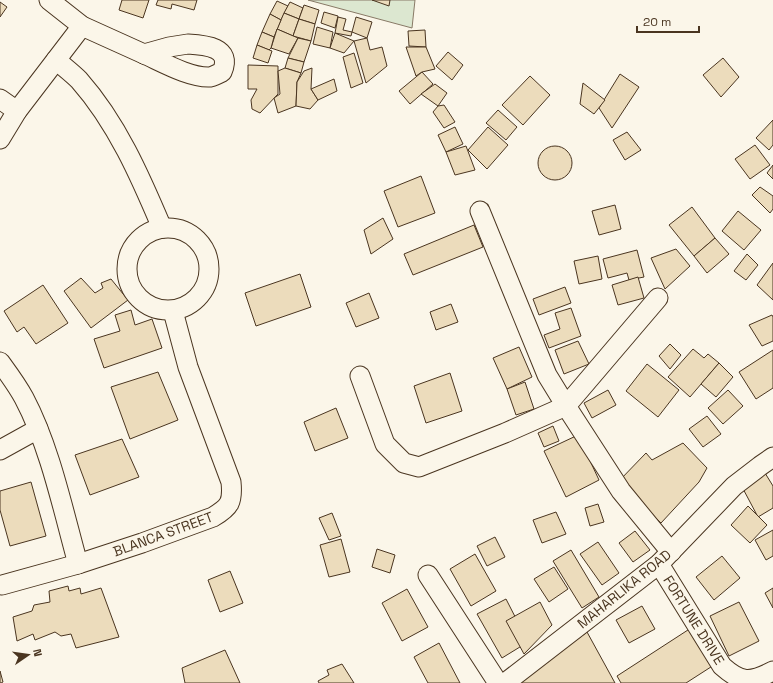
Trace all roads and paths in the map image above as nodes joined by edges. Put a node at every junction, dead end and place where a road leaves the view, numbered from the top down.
1 (48, 0) edge
2 (82, 26) junction
3 (144, 54) dead end
4 (56, 60) junction
5 (0, 99) edge
6 (17, 111) junction
7 (0, 139) edge
8 (480, 211) dead end
9 (162, 228) junction
10 (658, 298) dead end
11 (173, 311) junction
12 (0, 362) edge
13 (360, 376) dead end
14 (566, 406) junction
15 (38, 429) junction
16 (0, 450) edge
17 (773, 457) edge
18 (665, 558) junction
19 (78, 564) junction
20 (428, 575) dead end
21 (2, 585) dead end
22 (773, 672) edge
23 (498, 683) edge
24 (505, 683) edge

1 - 2 street
2 - 3 street
2 - 4 street
4 - 6 street
4 - 9 street
5 - 6 street
6 - 7 street
8 - 14 street, FORTUNE DRIVE
9 - 11 street
9 - 11 street
10 - 14 street
11 - 19 street, BLANCA STREET
12 - 15 street
13 - 14 street
14 - 18 street, FORTUNE DRIVE
15 - 16 street
15 - 19 street
17 - 18 street, MAHARLIKA ROAD
18 - 22 street, FORTUNE DRIVE
18 - 24 street, MAHARLIKA ROAD
19 - 21 street, BLANCA STREET
20 - 23 street

